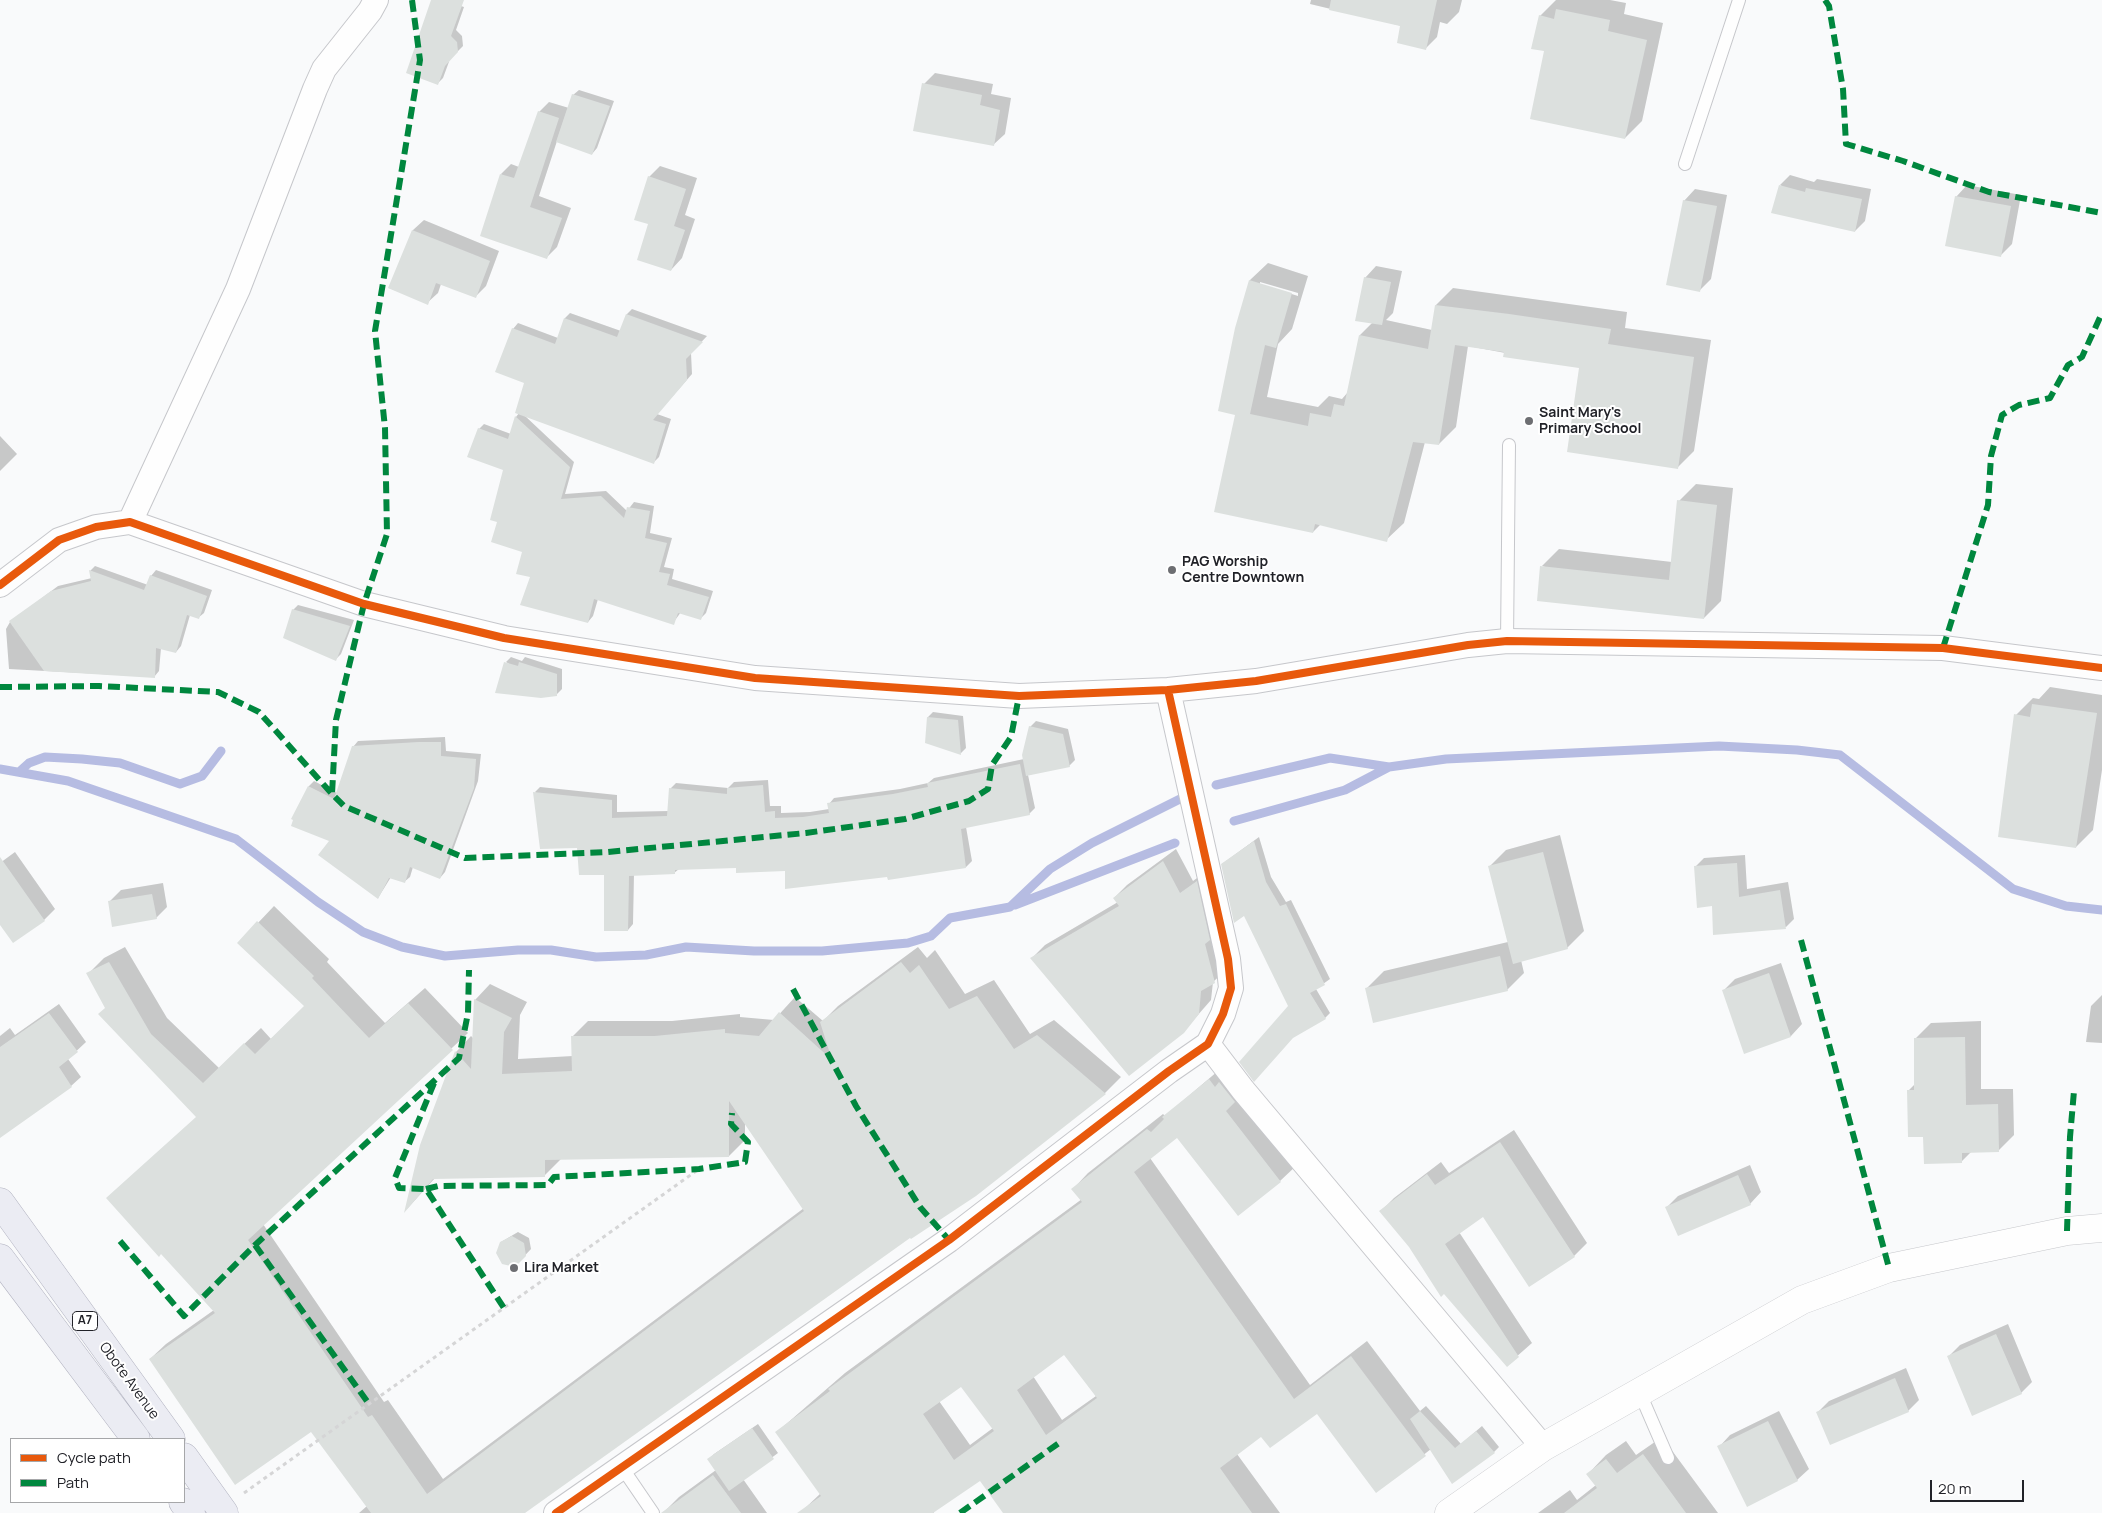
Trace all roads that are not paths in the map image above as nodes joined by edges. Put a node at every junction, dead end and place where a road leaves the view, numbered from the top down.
1 (376, 0) edge
2 (1739, 0) edge
3 (1685, 164) dead end
4 (1509, 445) dead end
5 (130, 522) junction
6 (0, 585) edge
7 (1507, 641) junction
8 (2102, 668) edge
9 (1168, 690) junction
10 (1208, 1044) junction
11 (0, 1202) edge
12 (2102, 1228) edge
13 (0, 1258) edge
14 (1639, 1391) junction
15 (135, 1438) edge
16 (170, 1438) edge
17 (1542, 1447) junction
18 (185, 1458) edge
19 (1668, 1458) dead end
20 (621, 1466) junction
21 (183, 1503) edge
22 (223, 1511) edge
23 (191, 1513) edge
24 (556, 1513) edge
25 (652, 1513) edge
26 (1449, 1513) edge

1 - 5 street
2 - 3 lane
4 - 7 lane
5 - 6 street
5 - 9 street
7 - 8 street
7 - 9 street
9 - 10 street
10 - 17 street
10 - 20 street
11 - 16 main road, Obote Avenue / A7
12 - 14 street
13 - 15 main road, Obote Avenue / A7
14 - 17 street
14 - 19 lane
17 - 26 street
18 - 22 main road
20 - 24 street
20 - 25 lane
21 - 23 main road

